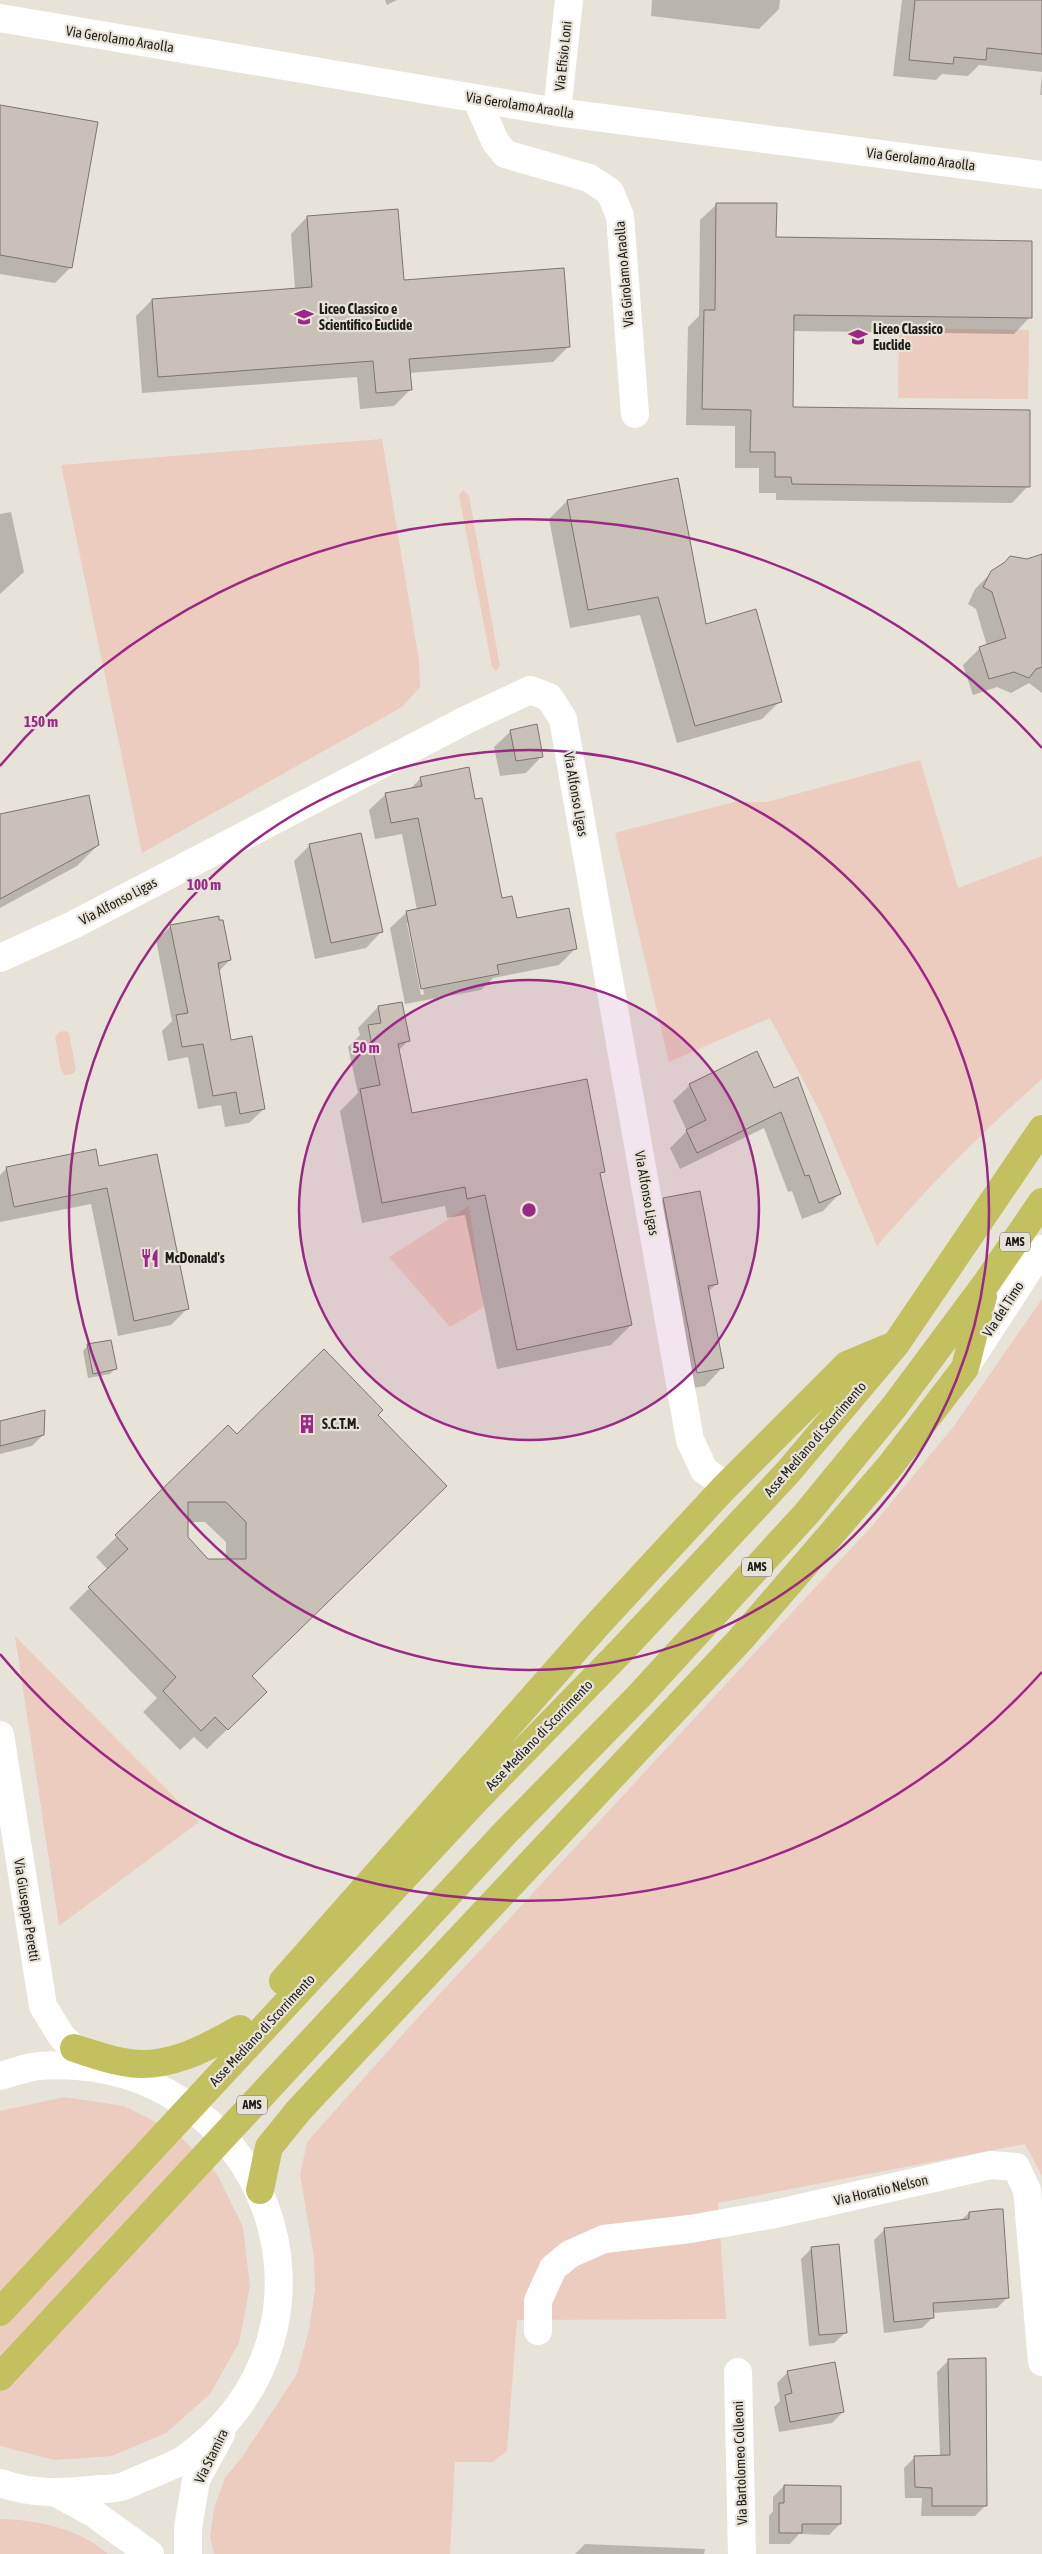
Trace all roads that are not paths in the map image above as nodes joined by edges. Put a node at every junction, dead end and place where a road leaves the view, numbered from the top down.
1 (568, 0) edge
2 (0, 18) edge
3 (476, 98) junction
4 (557, 112) junction
5 (1042, 175) edge
6 (635, 414) dead end
7 (0, 958) edge
8 (1042, 1129) edge
9 (1042, 1202) edge
10 (1042, 1249) edge
11 (987, 1282) junction
12 (896, 1344) junction
13 (965, 1368) junction
14 (723, 1489) junction
15 (0, 1735) edge
16 (240, 2029) junction
17 (74, 2048) junction
18 (94, 2067) junction
19 (0, 2076) edge
20 (177, 2097) junction
21 (260, 2190) junction
22 (0, 2312) edge
23 (538, 2331) dead end
24 (1042, 2362) edge
25 (738, 2372) dead end
26 (0, 2377) edge
27 (230, 2417) junction
28 (0, 2483) edge
29 (58, 2494) junction
30 (150, 2554) edge
31 (188, 2554) edge
32 (742, 2554) edge

1 - 4 street, Via Efisio Loni
2 - 3 street, Via Gerolamo Araolla
3 - 4 street, Via Gerolamo Araolla
3 - 6 street, Via Girolamo Araolla
4 - 5 street, Via Gerolamo Araolla
7 - 14 street, Via Alfonso Ligas
8 - 12 highway, Asse Mediano di Scorrimento
9 - 11 highway, AMS
10 - 13 street, Via del Timo
11 - 13 highway
11 - 26 highway, AMS
12 - 14 highway
12 - 22 highway, Asse Mediano di Scorrimento
13 - 21 highway
14 - 16 highway
15 - 17 street, Via Giuseppe Peretti
16 - 17 highway
16 - 20 highway
17 - 18 street, Via Giuseppe Peretti
18 - 19 street
18 - 20 street
20 - 21 street
21 - 27 street
23 - 24 street, Via Horatio Nelson
25 - 32 street, Via Bartolomeo Colleoni
27 - 29 street
27 - 31 street, Via Stamira
28 - 29 street
29 - 30 street

